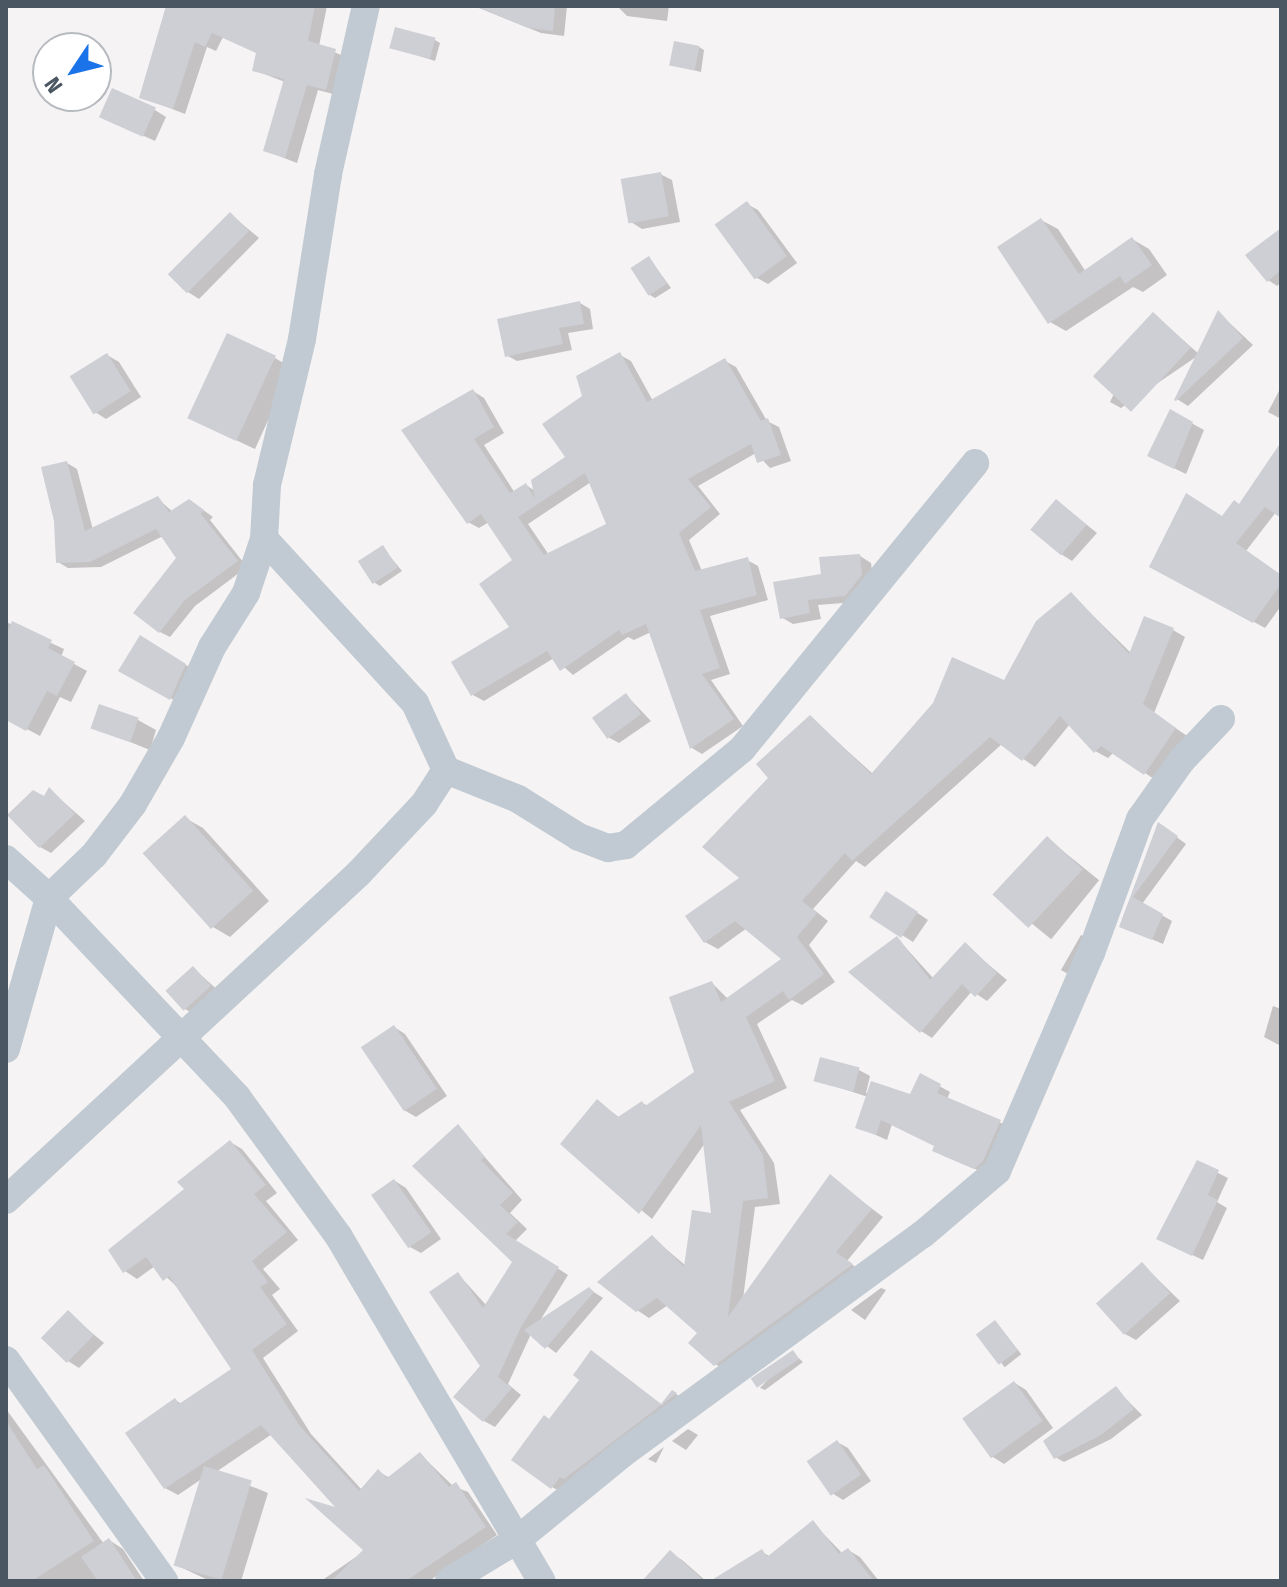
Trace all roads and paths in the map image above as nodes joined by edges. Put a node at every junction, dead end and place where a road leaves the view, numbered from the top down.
1 (366, 6) edge
2 (975, 463) dead end
3 (264, 539) junction
4 (1221, 719) dead end
5 (446, 770) junction
6 (6, 859) edge
7 (49, 898) junction
8 (182, 1039) junction
9 (6, 1049) edge
10 (6, 1200) edge
11 (6, 1360) edge
12 (517, 1540) junction
13 (164, 1581) edge
14 (449, 1581) edge
15 (542, 1581) edge

1 - 3 street
2 - 5 street
3 - 5 street
3 - 7 street
4 - 12 street
5 - 8 street
6 - 7 street
7 - 8 street
7 - 9 street
8 - 10 street
8 - 12 street
11 - 13 street
12 - 14 street
12 - 15 street

